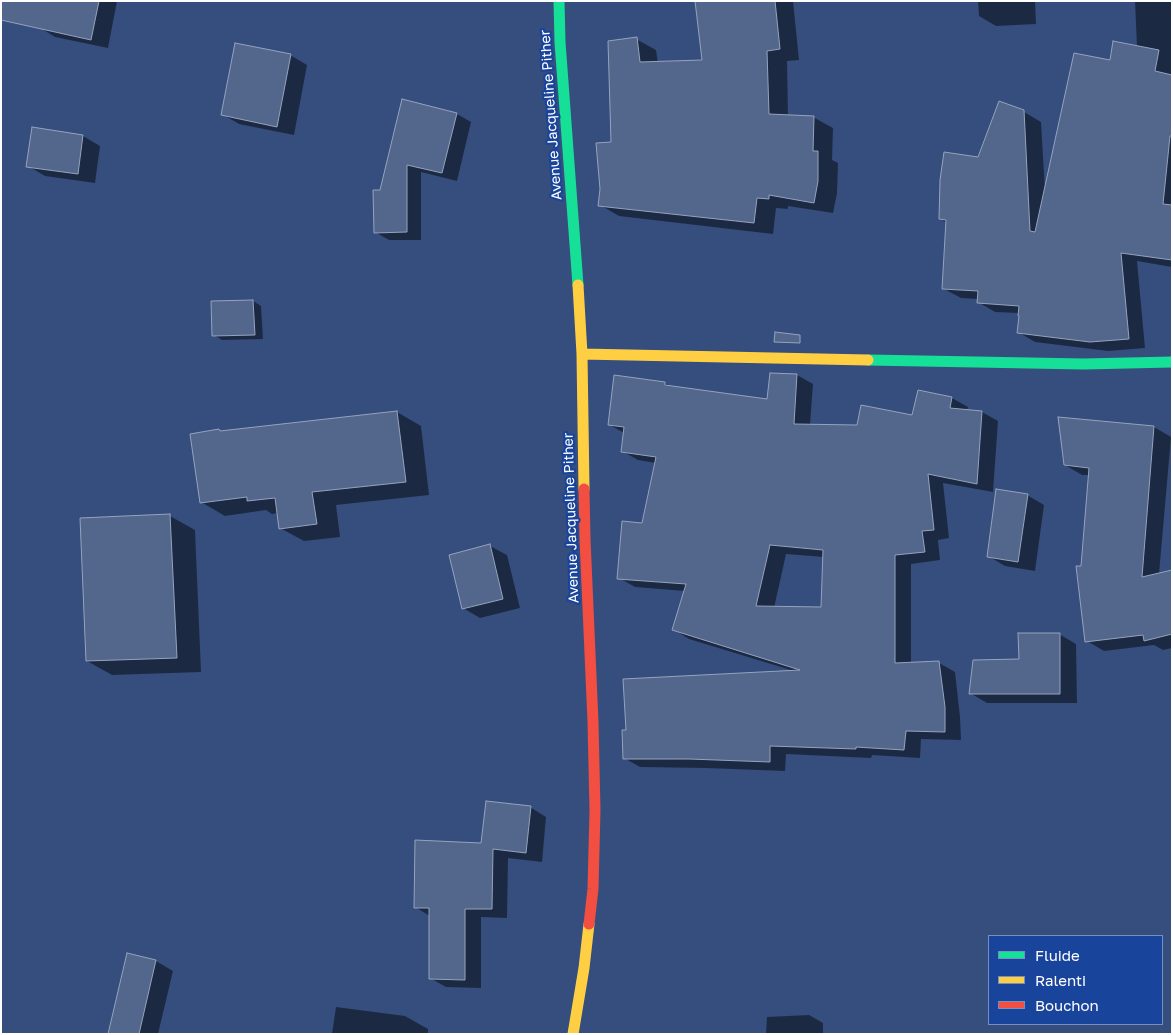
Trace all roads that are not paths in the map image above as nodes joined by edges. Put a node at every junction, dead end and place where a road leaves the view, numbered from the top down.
1 (559, 1) edge
2 (582, 354) junction
3 (1172, 362) edge
4 (574, 1034) edge

1 - 2 street, Avenue Jacqueline Pither
2 - 3 street
2 - 4 street, Avenue Jacqueline Pither

